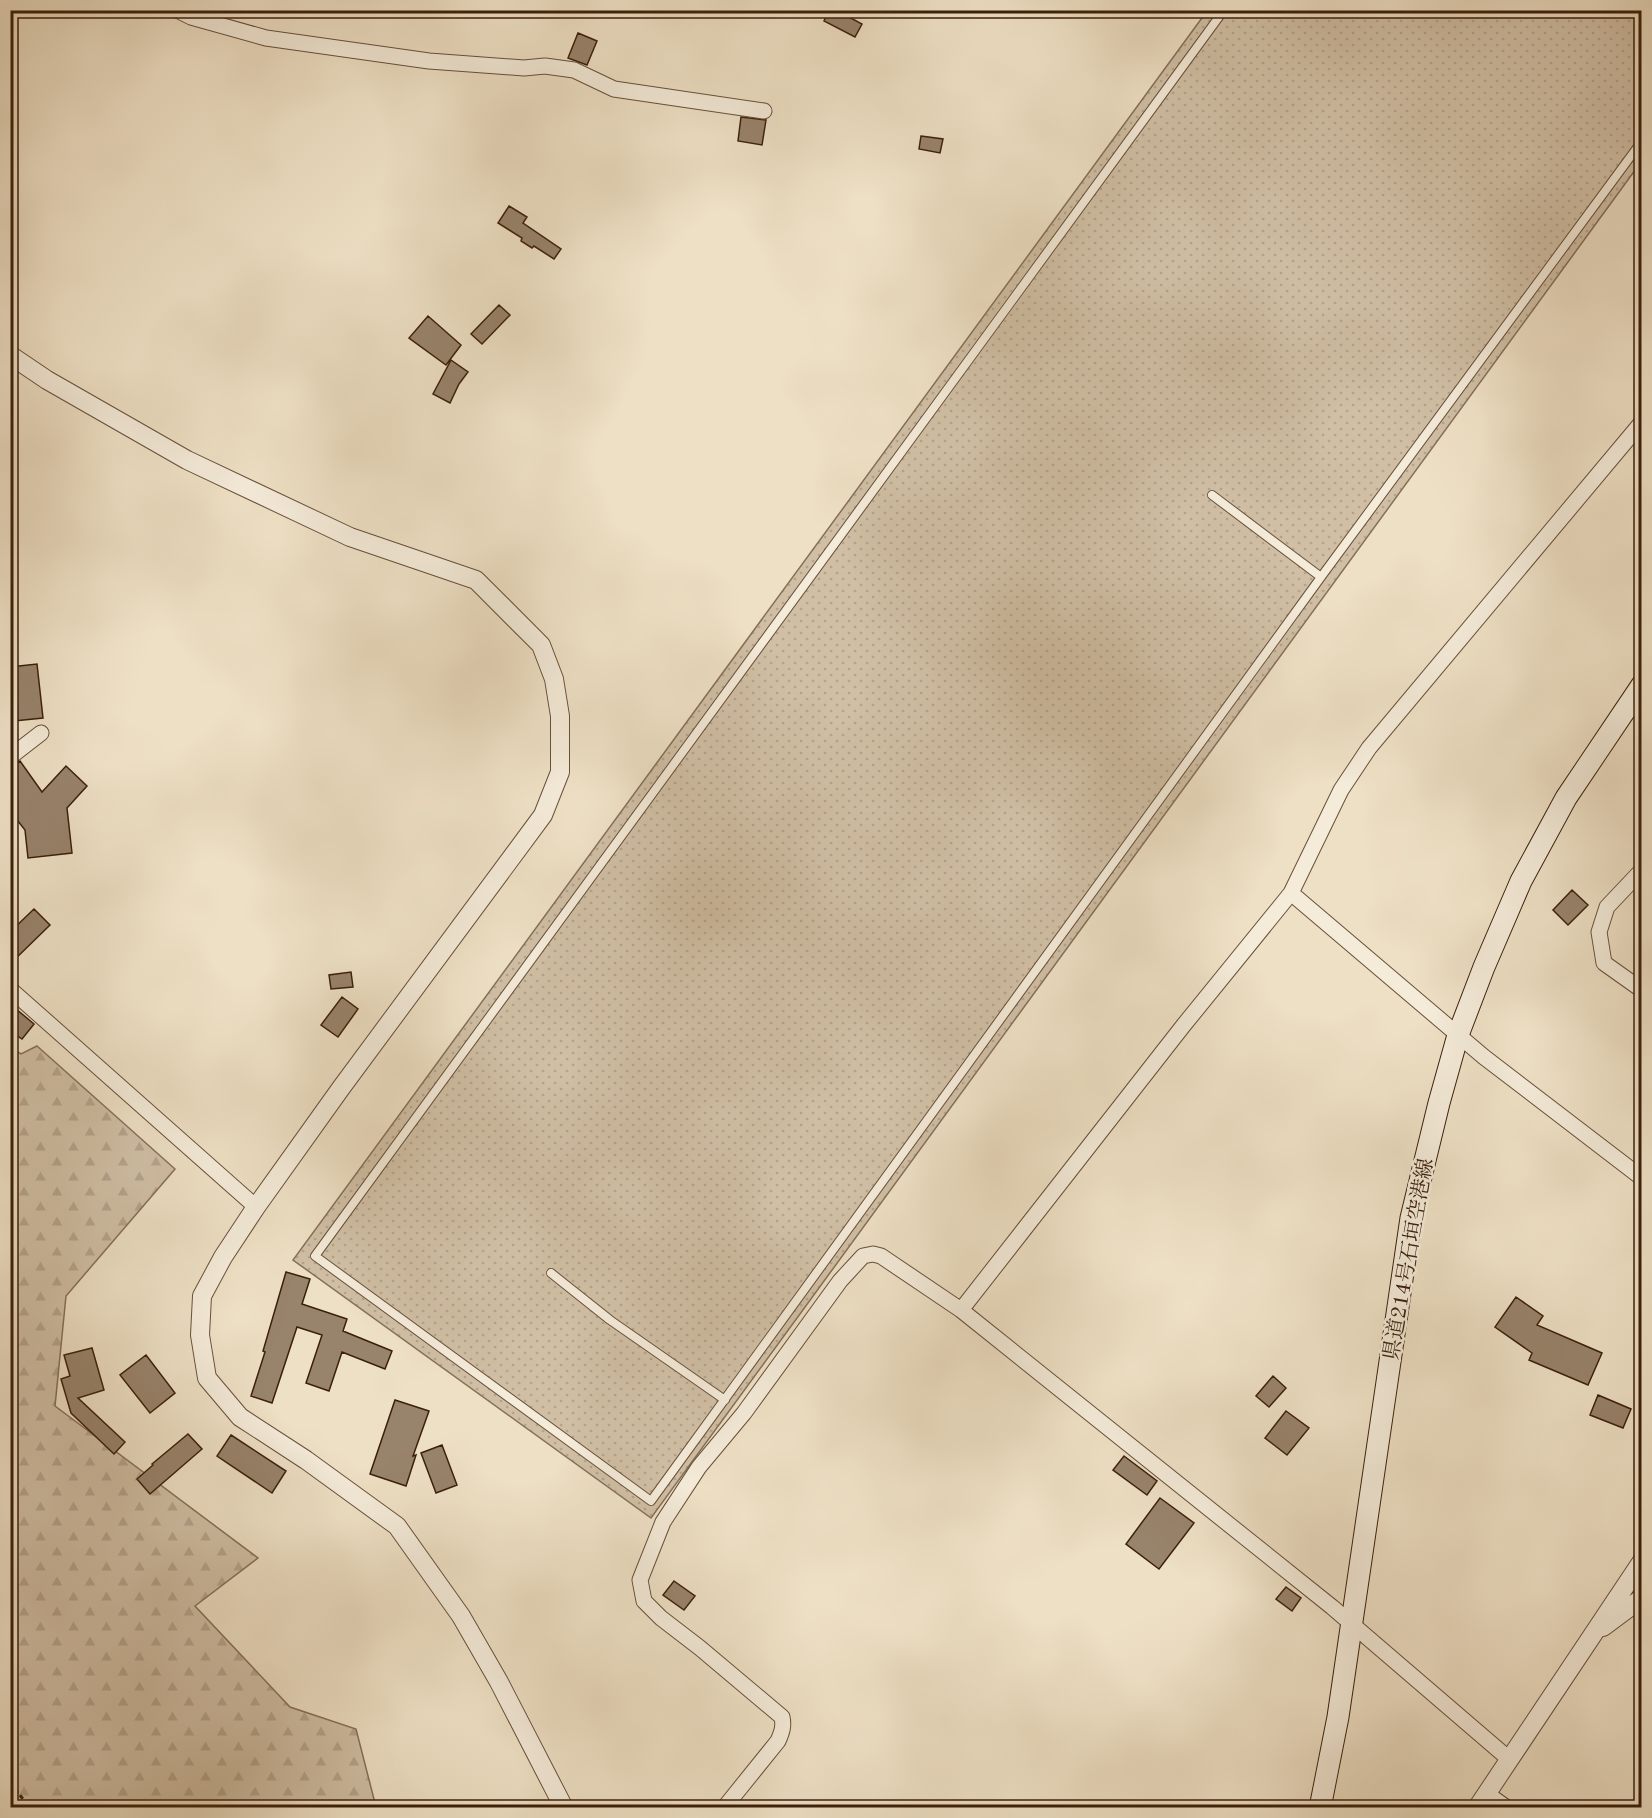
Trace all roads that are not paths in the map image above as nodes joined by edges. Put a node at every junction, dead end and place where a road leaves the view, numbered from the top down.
1 (177, 10) edge
2 (1224, 10) edge
3 (764, 111) dead end
4 (1641, 141) edge
5 (10, 355) edge
6 (1641, 422) edge
7 (1212, 495) dead end
8 (1321, 577) junction
9 (1641, 685) edge
10 (41, 733) dead end
11 (10, 757) edge
12 (1641, 870) edge
13 (1291, 893) junction
14 (10, 989) edge
15 (1641, 990) edge
16 (1458, 1035) junction
17 (1641, 1178) edge
18 (256, 1207) junction
19 (551, 1273) dead end
20 (961, 1311) junction
21 (725, 1400) junction
22 (1641, 1561) edge
23 (1641, 1598) edge
24 (1351, 1626) junction
25 (1592, 1635) junction
26 (1509, 1759) junction
27 (1481, 1800) edge
28 (564, 1808) edge
29 (724, 1808) edge
30 (1320, 1808) edge
31 (1507, 1808) edge

1 - 3 street
2 - 21 lane
4 - 8 lane
5 - 18 street
6 - 13 street
7 - 8 lane
8 - 21 lane
9 - 16 main road, 県道214号石垣空港線
10 - 11 street
12 - 15 street
13 - 16 street
13 - 20 street
14 - 18 street
16 - 17 street
16 - 24 main road, 県道214号石垣空港線
18 - 28 street
19 - 21 lane
20 - 24 street
20 - 29 street
22 - 25 street
23 - 25 street
24 - 26 street
24 - 30 main road, 県道214号石垣空港線
25 - 26 street
26 - 27 street
27 - 31 street

